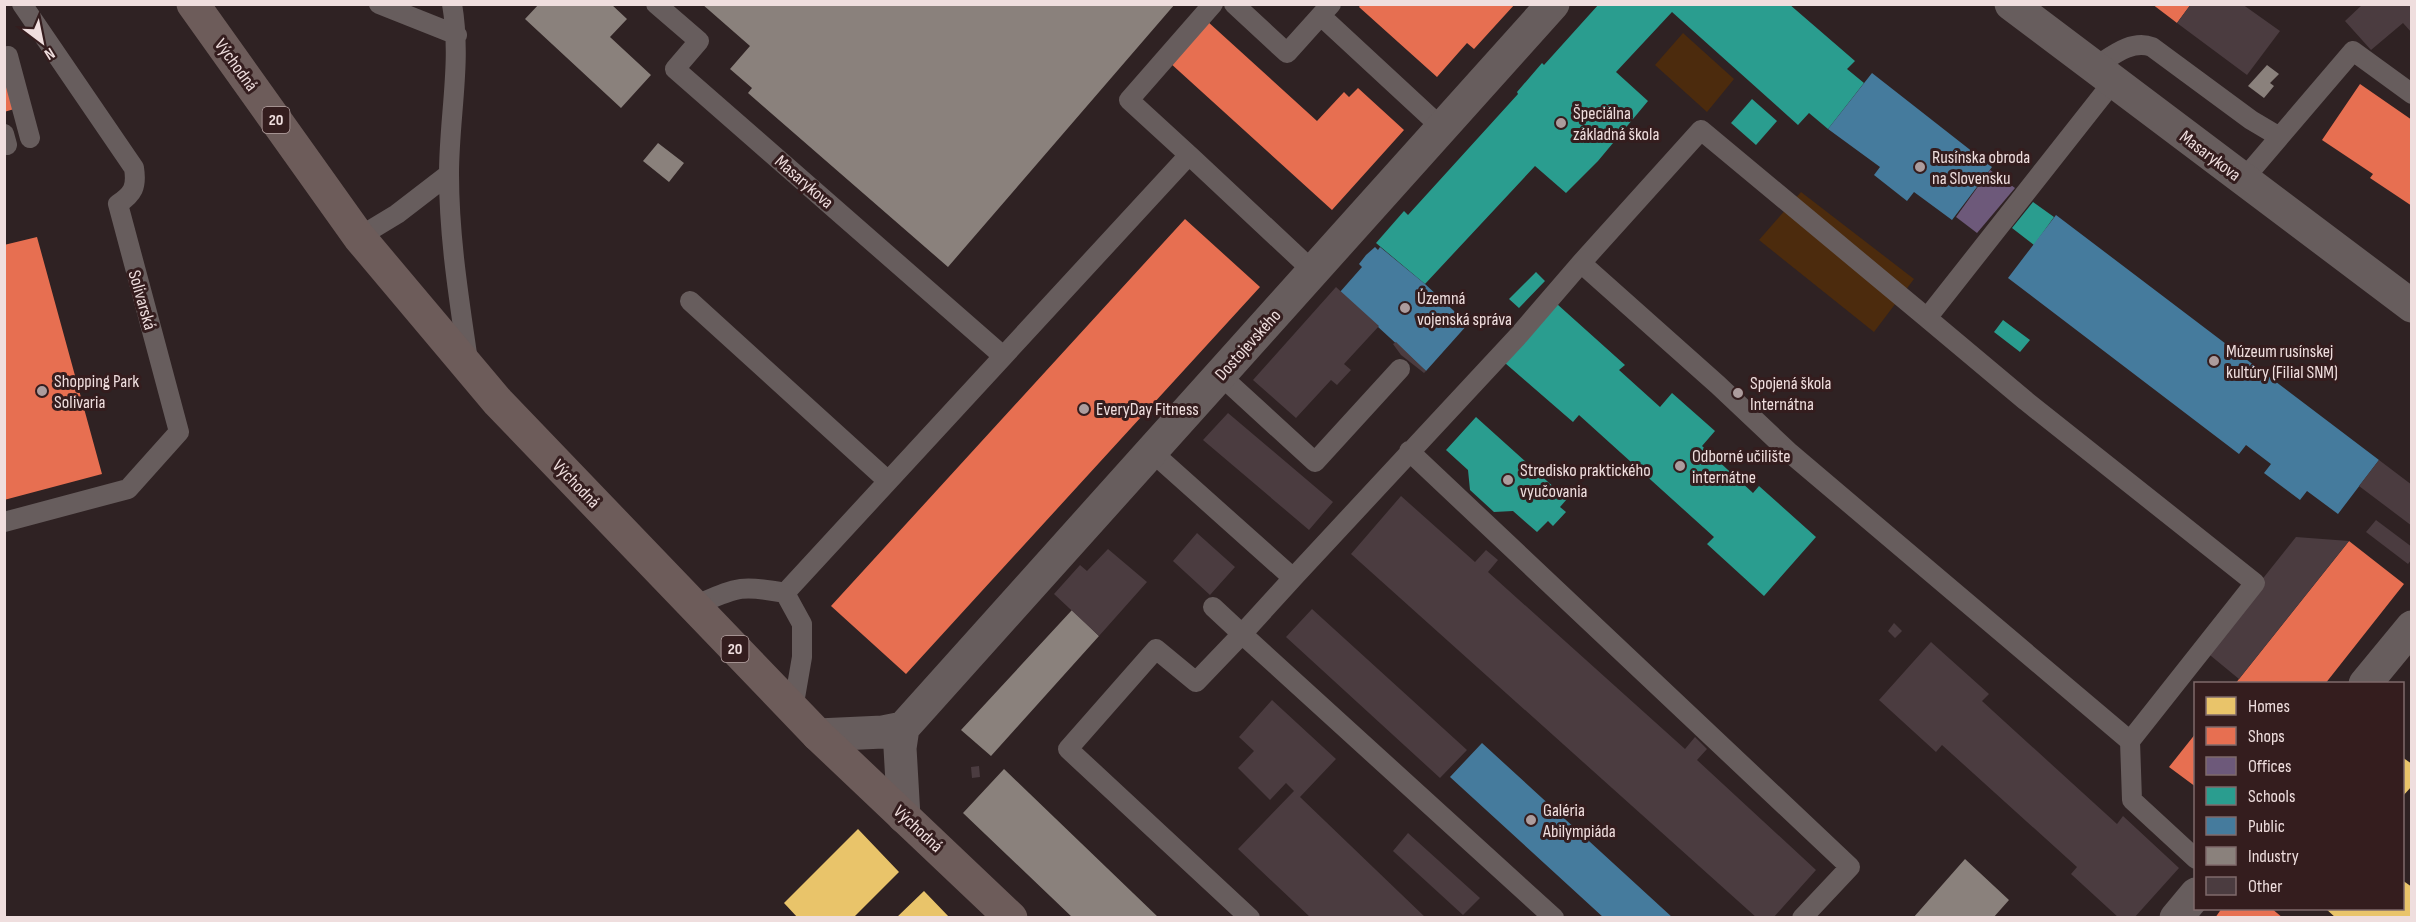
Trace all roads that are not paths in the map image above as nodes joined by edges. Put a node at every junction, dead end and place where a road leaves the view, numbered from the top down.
1 (22, 4) edge
2 (193, 4) edge
3 (379, 4) edge
4 (442, 4) edge
5 (452, 4) edge
6 (656, 4) edge
7 (1213, 4) edge
8 (1553, 4) edge
9 (2011, 4) edge
10 (1239, 6) edge
11 (1326, 10) edge
12 (457, 35) junction
13 (8, 57) dead end
14 (2103, 75) junction
15 (2412, 94) edge
16 (1442, 128) junction
17 (2278, 136) junction
18 (30, 138) dead end
19 (1189, 155) junction
20 (449, 174) junction
21 (2242, 181) junction
22 (359, 237) junction
23 (1581, 262) junction
24 (1314, 272) junction
25 (690, 301) dead end
26 (2412, 306) edge
27 (1927, 318) junction
28 (1003, 356) junction
29 (1400, 369) dead end
30 (469, 370) junction
31 (1220, 375) junction
32 (1409, 451) junction
33 (1152, 452) junction
34 (888, 481) junction
35 (4, 522) edge
36 (1293, 578) junction
37 (784, 593) junction
38 (694, 606) junction
39 (1213, 607) dead end
40 (2412, 627) edge
41 (1242, 634) junction
42 (2368, 682) edge
43 (793, 709) junction
44 (903, 728) junction
45 (818, 735) junction
46 (2130, 741) junction
47 (904, 817) junction
48 (2194, 857) edge
49 (2194, 896) edge
50 (1011, 918) edge
51 (1250, 918) edge
52 (1554, 918) edge
53 (1802, 918) edge
54 (2176, 918) edge

1 - 35 lane, Solivarská
2 - 22 main road, Východná / 20
3 - 12 lane
4 - 12 lane
5 - 12 lane
6 - 28 lane, Masarykova
7 - 19 lane
8 - 16 street, Dostojevského
9 - 14 street, Masarykova
10 - 11 lane
11 - 16 lane
12 - 20 lane
13 - 18 lane
14 - 17 lane
14 - 21 street, Masarykova
14 - 27 lane
15 - 17 lane
16 - 24 street, Dostojevského
17 - 21 lane
19 - 24 lane
19 - 28 lane
20 - 22 lane
20 - 30 lane
21 - 26 street, Masarykova
22 - 30 main road, Východná / 20
23 - 27 lane
23 - 32 lane
23 - 46 lane
24 - 31 street, Dostojevského
25 - 34 lane
27 - 46 lane
28 - 34 lane
29 - 31 lane
30 - 38 main road, Východná / 20
31 - 33 street, Dostojevského
32 - 36 lane
32 - 53 lane
33 - 36 lane
33 - 44 street, Dostojevského
34 - 37 lane
36 - 41 lane
37 - 38 lane
37 - 43 lane
38 - 43 main road, Východná / 20
39 - 41 lane
40 - 42 street
41 - 51 lane
41 - 52 lane
43 - 45 main road, Východná / 20
44 - 45 street
44 - 47 street
45 - 47 main road, Východná / 20
46 - 48 lane
47 - 50 main road, Východná / 20
49 - 54 street

